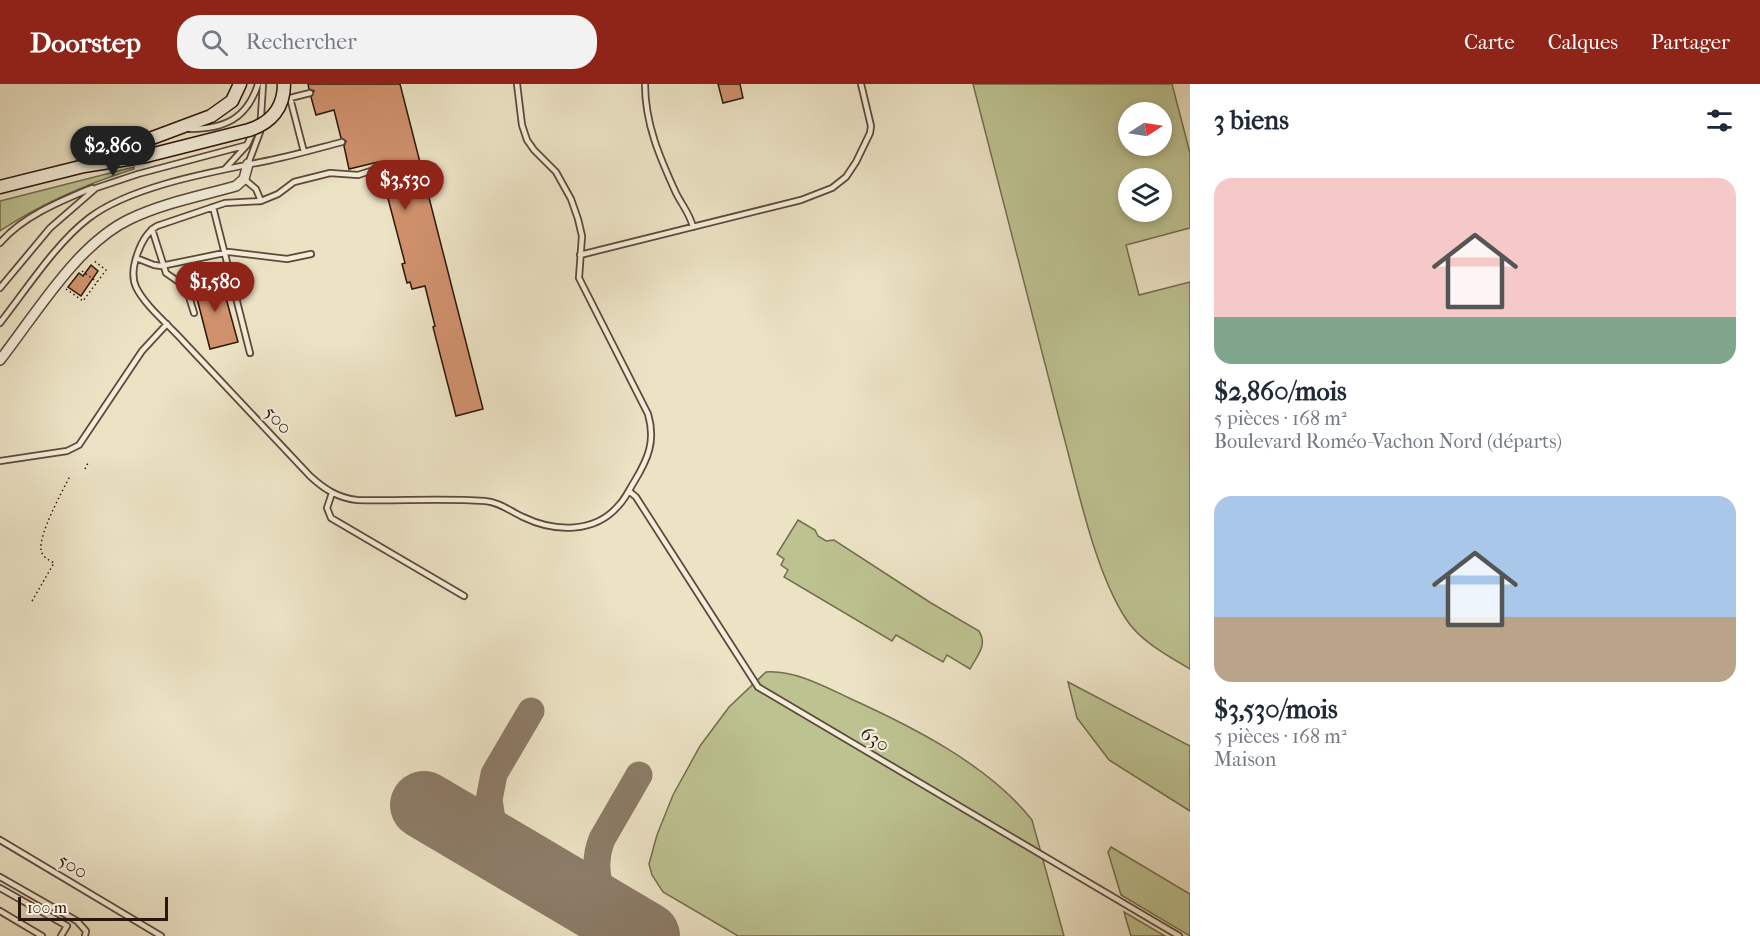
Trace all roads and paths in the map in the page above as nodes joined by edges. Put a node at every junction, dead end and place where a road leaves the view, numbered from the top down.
1 (240, 84) edge
2 (258, 84) edge
3 (263, 84) edge
4 (284, 84) edge
5 (517, 84) edge
6 (645, 84) edge
7 (861, 84) edge
8 (310, 93) dead end
9 (260, 117) junction
10 (181, 129) junction
11 (342, 142) dead end
12 (247, 145) junction
13 (304, 152) junction
14 (248, 164) junction
15 (84, 166) junction
16 (380, 168) dead end
17 (224, 170) junction
18 (244, 179) junction
19 (109, 183) junction
20 (0, 187) edge
21 (261, 201) junction
22 (213, 207) junction
23 (693, 227) junction
24 (152, 229) junction
25 (0, 243) edge
26 (224, 252) junction
27 (311, 254) dead end
28 (580, 255) junction
29 (90, 258) dead end
30 (136, 258) junction
31 (163, 266) junction
32 (213, 267) dead end
33 (79, 269) dead end
34 (215, 277) dead end
35 (97, 282) junction
36 (0, 288) edge
37 (65, 288) dead end
38 (194, 313) dead end
39 (0, 323) edge
40 (167, 324) junction
41 (250, 353) dead end
42 (0, 360) edge
43 (0, 460) edge
44 (89, 461) dead end
45 (85, 469) dead end
46 (70, 476) dead end
47 (629, 491) junction
48 (332, 493) junction
49 (464, 596) dead end
50 (32, 601) dead end
51 (0, 840) edge
52 (0, 877) edge
53 (0, 888) edge
54 (0, 911) edge
55 (42, 936) edge
56 (61, 936) edge
57 (85, 936) edge
58 (161, 936) edge
59 (1179, 936) edge

1 - 10 street
2 - 10 lane
3 - 9 lane
4 - 15 street, bridge
5 - 28 lane, 500
6 - 23 lane
7 - 23 lane
8 - 13 lane
9 - 12 lane
9 - 14 lane
10 - 15 street
11 - 13 lane
12 - 17 lane
12 - 19 lane
13 - 14 lane
14 - 17 lane
14 - 18 street
15 - 20 street
16 - 21 lane
17 - 39 lane
18 - 21 lane
18 - 42 street
19 - 25 lane
19 - 36 lane
21 - 22 lane
22 - 24 lane
22 - 26 lane
23 - 28 lane
24 - 30 lane
24 - 31 lane
26 - 27 lane
26 - 31 lane
26 - 41 lane
28 - 47 lane, 500
29 - 35 path
30 - 31 lane
30 - 40 lane, 500
31 - 38 lane
32 - 34 path
33 - 35 path
35 - 37 path
40 - 43 lane
40 - 48 lane, 500
44 - 45 path
46 - 50 path
47 - 48 lane, 500
47 - 59 lane, 630
48 - 49 lane
51 - 58 lane, 500
52 - 57 lane
53 - 56 lane
54 - 55 lane

